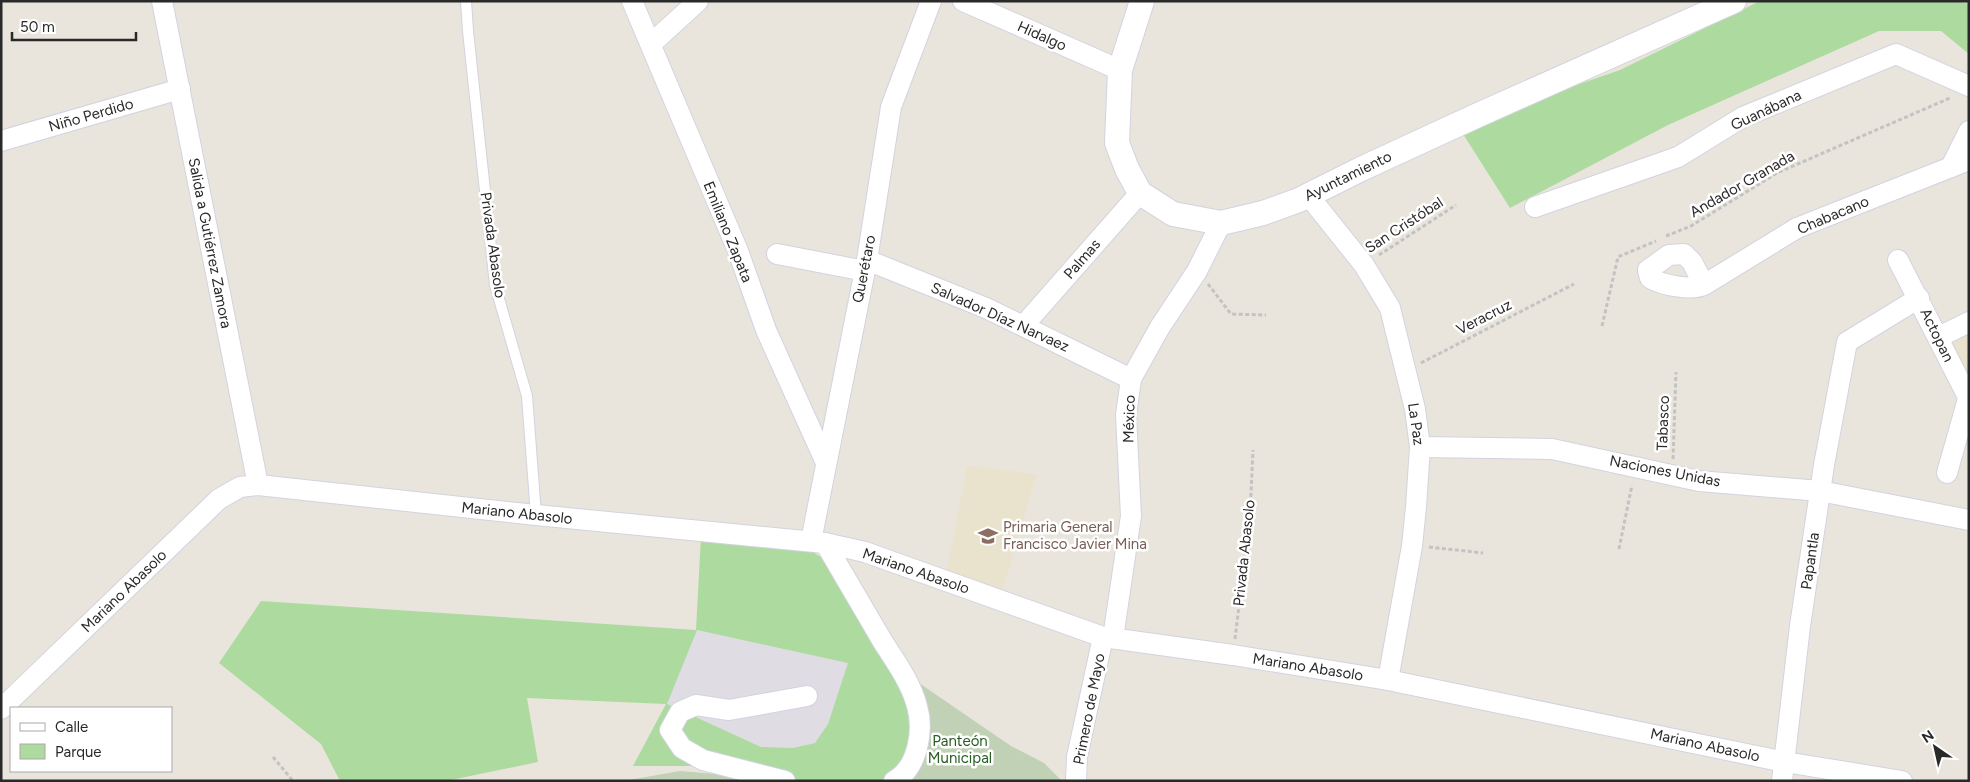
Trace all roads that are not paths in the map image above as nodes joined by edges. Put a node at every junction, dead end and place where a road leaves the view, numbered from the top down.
1 (162, 1) edge
2 (466, 1) edge
3 (632, 1) edge
4 (698, 1) edge
5 (931, 1) edge
6 (963, 1) edge
7 (1142, 1) edge
8 (1734, 1) edge
9 (651, 44) junction
10 (1120, 70) junction
11 (1969, 86) edge
12 (180, 89) junction
13 (1969, 131) edge
14 (1, 141) edge
15 (1960, 163) edge
16 (1140, 193) junction
17 (1308, 195) junction
18 (1535, 207) dead end
19 (1221, 223) junction
20 (777, 254) dead end
21 (1898, 260) dead end
22 (866, 265) junction
23 (1704, 285) dead end
24 (1919, 298) junction
25 (1969, 322) edge
26 (1024, 325) junction
27 (1939, 337) junction
28 (1847, 342) joint
29 (1131, 379) junction
30 (1969, 399) edge
31 (1420, 447) junction
32 (826, 463) junction
33 (1947, 473) dead end
34 (258, 485) junction
35 (1820, 491) junction
36 (536, 515) junction
37 (1969, 520) edge
38 (818, 542) junction
39 (1108, 638) junction
40 (1388, 680) junction
41 (807, 696) dead end
42 (1, 709) edge
43 (1784, 771) edge
44 (785, 781) edge
45 (894, 781) edge
46 (1076, 781) edge
47 (1902, 781) edge

1 - 12 street, Salida a Gutiérrez Zamora
2 - 36 lane, Privada Abasolo
3 - 9 street, Emiliano Zapata
4 - 9 street
5 - 22 street, Querétaro
6 - 10 street, Hidalgo
7 - 10 street, Ayuntamiento
8 - 17 street, Ayuntamiento
9 - 32 street, Emiliano Zapata
10 - 16 street, Ayuntamiento
11 - 18 street, Guanábana
12 - 14 street, Niño Perdido
12 - 34 street, Salida a Gutiérrez Zamora
13 - 15 street
15 - 23 street, Chabacano
16 - 19 street, Ayuntamiento
16 - 26 street, Palmas
17 - 19 street, Ayuntamiento
17 - 31 street, La Paz
19 - 29 street, México
20 - 22 street, Salvador Díaz Narvaez
21 - 24 street, Actopan
22 - 26 street, Salvador Díaz Narvaez
22 - 32 street, Querétaro
24 - 27 street, Actopan
24 - 28 street, Actopan
25 - 27 street
26 - 29 street, Salvador Díaz Narvaez
27 - 30 street, Actopan
28 - 35 street, Papantla
29 - 39 street, México
30 - 33 street
31 - 35 street, Naciones Unidas
31 - 40 street, La Paz
32 - 38 street, Querétaro
34 - 36 street, Mariano Abasolo
34 - 42 street, Mariano Abasolo
35 - 37 street, Naciones Unidas
35 - 43 street, Papantla
36 - 38 street, Mariano Abasolo
38 - 39 street, Mariano Abasolo
38 - 45 street
39 - 40 street, Mariano Abasolo
39 - 46 street, Primero de Mayo
40 - 43 street, Mariano Abasolo
41 - 44 street
43 - 47 street, Mariano Abasolo

